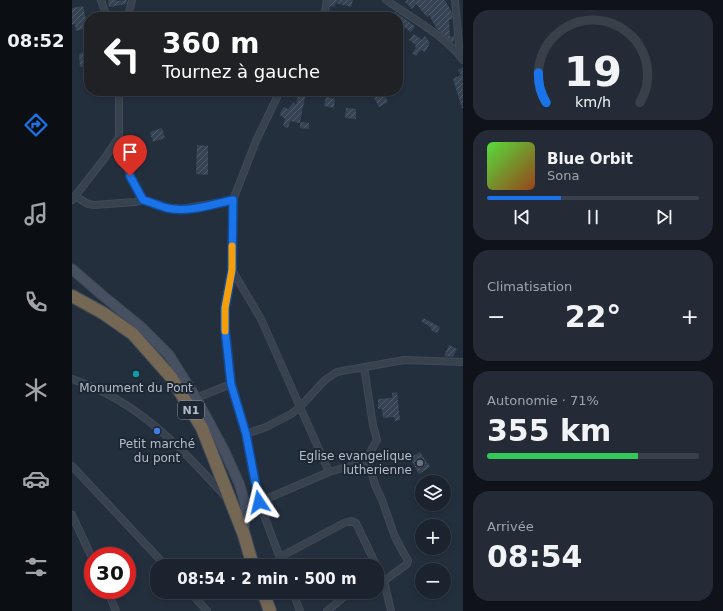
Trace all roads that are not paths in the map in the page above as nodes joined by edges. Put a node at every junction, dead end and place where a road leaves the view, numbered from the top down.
1 (101, 0) edge
2 (132, 0) edge
3 (327, 0) edge
4 (386, 0) edge
5 (456, 0) edge
6 (463, 1) edge
7 (105, 12) edge
8 (129, 12) edge
9 (325, 12) edge
10 (461, 58) edge
11 (119, 96) edge
12 (278, 96) edge
13 (119, 137) junction
14 (73, 198) edge
15 (143, 200) junction
16 (233, 200) junction
17 (72, 269) edge
18 (232, 270) junction
19 (72, 296) edge
20 (463, 362) edge
21 (364, 367) junction
22 (72, 379) edge
23 (231, 384) junction
24 (196, 398) junction
25 (299, 408) junction
26 (246, 434) junction
27 (368, 461) junction
28 (72, 466) edge
29 (329, 472) junction
30 (230, 501) junction
31 (259, 502) junction
32 (245, 503) junction
33 (72, 515) edge
34 (244, 535) junction
35 (87, 547) edge
36 (280, 557) joint
37 (159, 559) edge
38 (251, 559) edge
39 (373, 559) edge
40 (384, 581) joint
41 (111, 599) edge
42 (196, 599) edge
43 (266, 599) edge
44 (296, 599) edge
45 (342, 599) edge
46 (116, 611) edge
47 (207, 611) edge
48 (270, 611) edge
49 (300, 611) edge
50 (327, 611) edge
51 (392, 611) edge

1 - 7 street
2 - 8 street
3 - 9 street
4 - 10 street
5 - 6 street
5 - 10 street
11 - 13 street
12 - 16 street
13 - 14 street
13 - 15 street
14 - 15 street
15 - 16 street
16 - 18 street
17 - 24 street
18 - 23 street
18 - 25 street
19 - 30 highway, N1
20 - 21 street
21 - 25 street
21 - 27 street
22 - 30 street
23 - 24 street
23 - 26 street
24 - 32 street
25 - 26 street
25 - 29 street
26 - 31 street
27 - 29 street
27 - 40 street
28 - 37 street
29 - 31 street
30 - 34 highway, N1
31 - 32 street
31 - 36 street
32 - 34 street
33 - 35 street
34 - 38 highway, N1
36 - 39 street
40 - 51 street
41 - 46 street
42 - 47 street
43 - 48 highway
44 - 49 street
45 - 50 street

